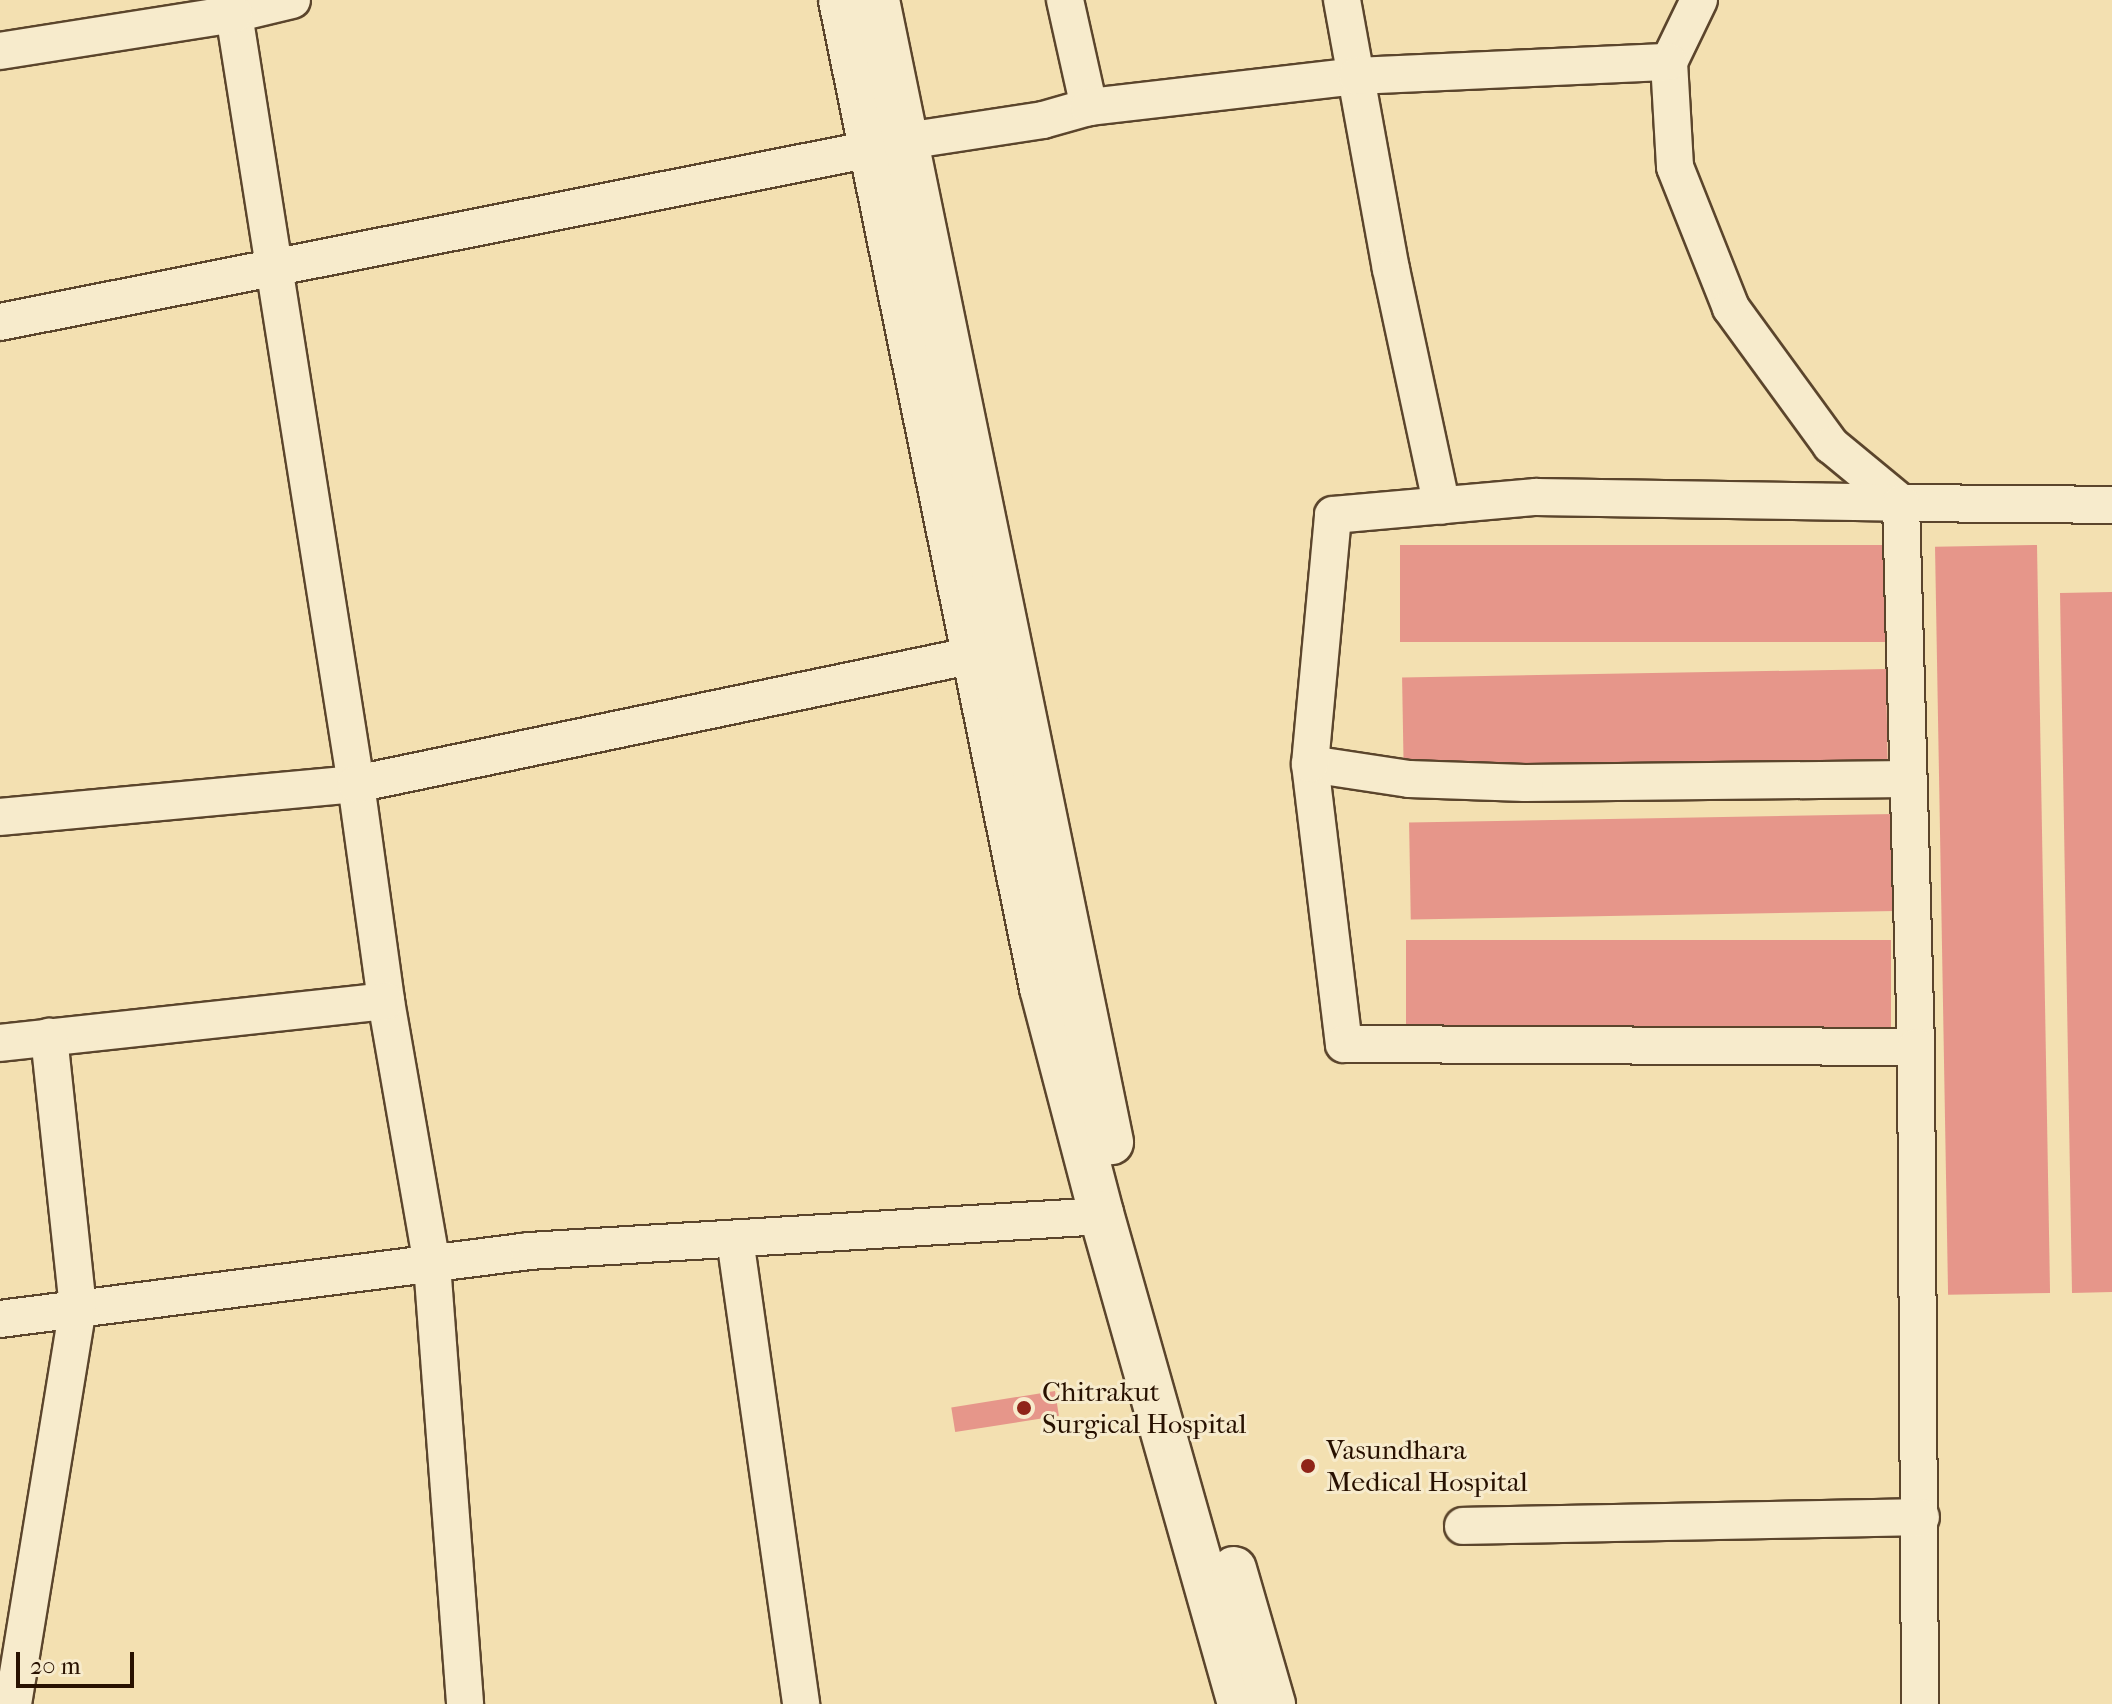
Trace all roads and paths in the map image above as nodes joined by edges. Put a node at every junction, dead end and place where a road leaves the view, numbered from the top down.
1 (292, 0) edge
2 (841, 0) edge
3 (877, 0) edge
4 (1065, 0) edge
5 (1342, 0) edge
6 (1699, 0) edge
7 (234, 14) junction
8 (0, 51) edge
9 (1669, 62) junction
10 (1357, 76) junction
11 (1089, 107) junction
12 (889, 145) junction
13 (274, 267) junction
14 (0, 322) edge
15 (1901, 503) junction
16 (2112, 505) edge
17 (1442, 506) junction
18 (974, 655) junction
19 (1310, 764) junction
20 (1908, 779) junction
21 (356, 784) junction
22 (0, 817) edge
23 (386, 1001) junction
24 (49, 1037) junction
25 (0, 1043) edge
26 (1916, 1047) junction
27 (1103, 1216) junction
28 (735, 1239) junction
29 (432, 1264) junction
30 (78, 1308) junction
31 (0, 1319) edge
32 (1921, 1517) junction
33 (1463, 1526) dead end
34 (13, 1704) edge
35 (465, 1704) edge
36 (801, 1704) edge
37 (1240, 1704) edge
38 (1273, 1704) edge
39 (1920, 1704) edge

1 - 7 street
2 - 12 main road
3 - 12 main road
4 - 11 street
5 - 10 street
6 - 9 street
7 - 8 street
7 - 13 street
9 - 10 street
9 - 15 street
10 - 11 street
10 - 17 street
11 - 12 street
12 - 13 street
12 - 18 main road
12 - 38 main road
13 - 14 street
13 - 21 street
15 - 16 street
15 - 17 street
15 - 20 street
17 - 19 street
18 - 21 street
18 - 27 main road
19 - 20 street
19 - 26 street
20 - 26 street
21 - 22 street
21 - 23 street
23 - 24 street
23 - 29 street
24 - 25 street
24 - 30 street
26 - 32 street
27 - 28 street
27 - 37 main road
28 - 29 street
28 - 36 street
29 - 30 street
29 - 35 street
30 - 31 street
30 - 34 street
32 - 33 street
32 - 39 street

